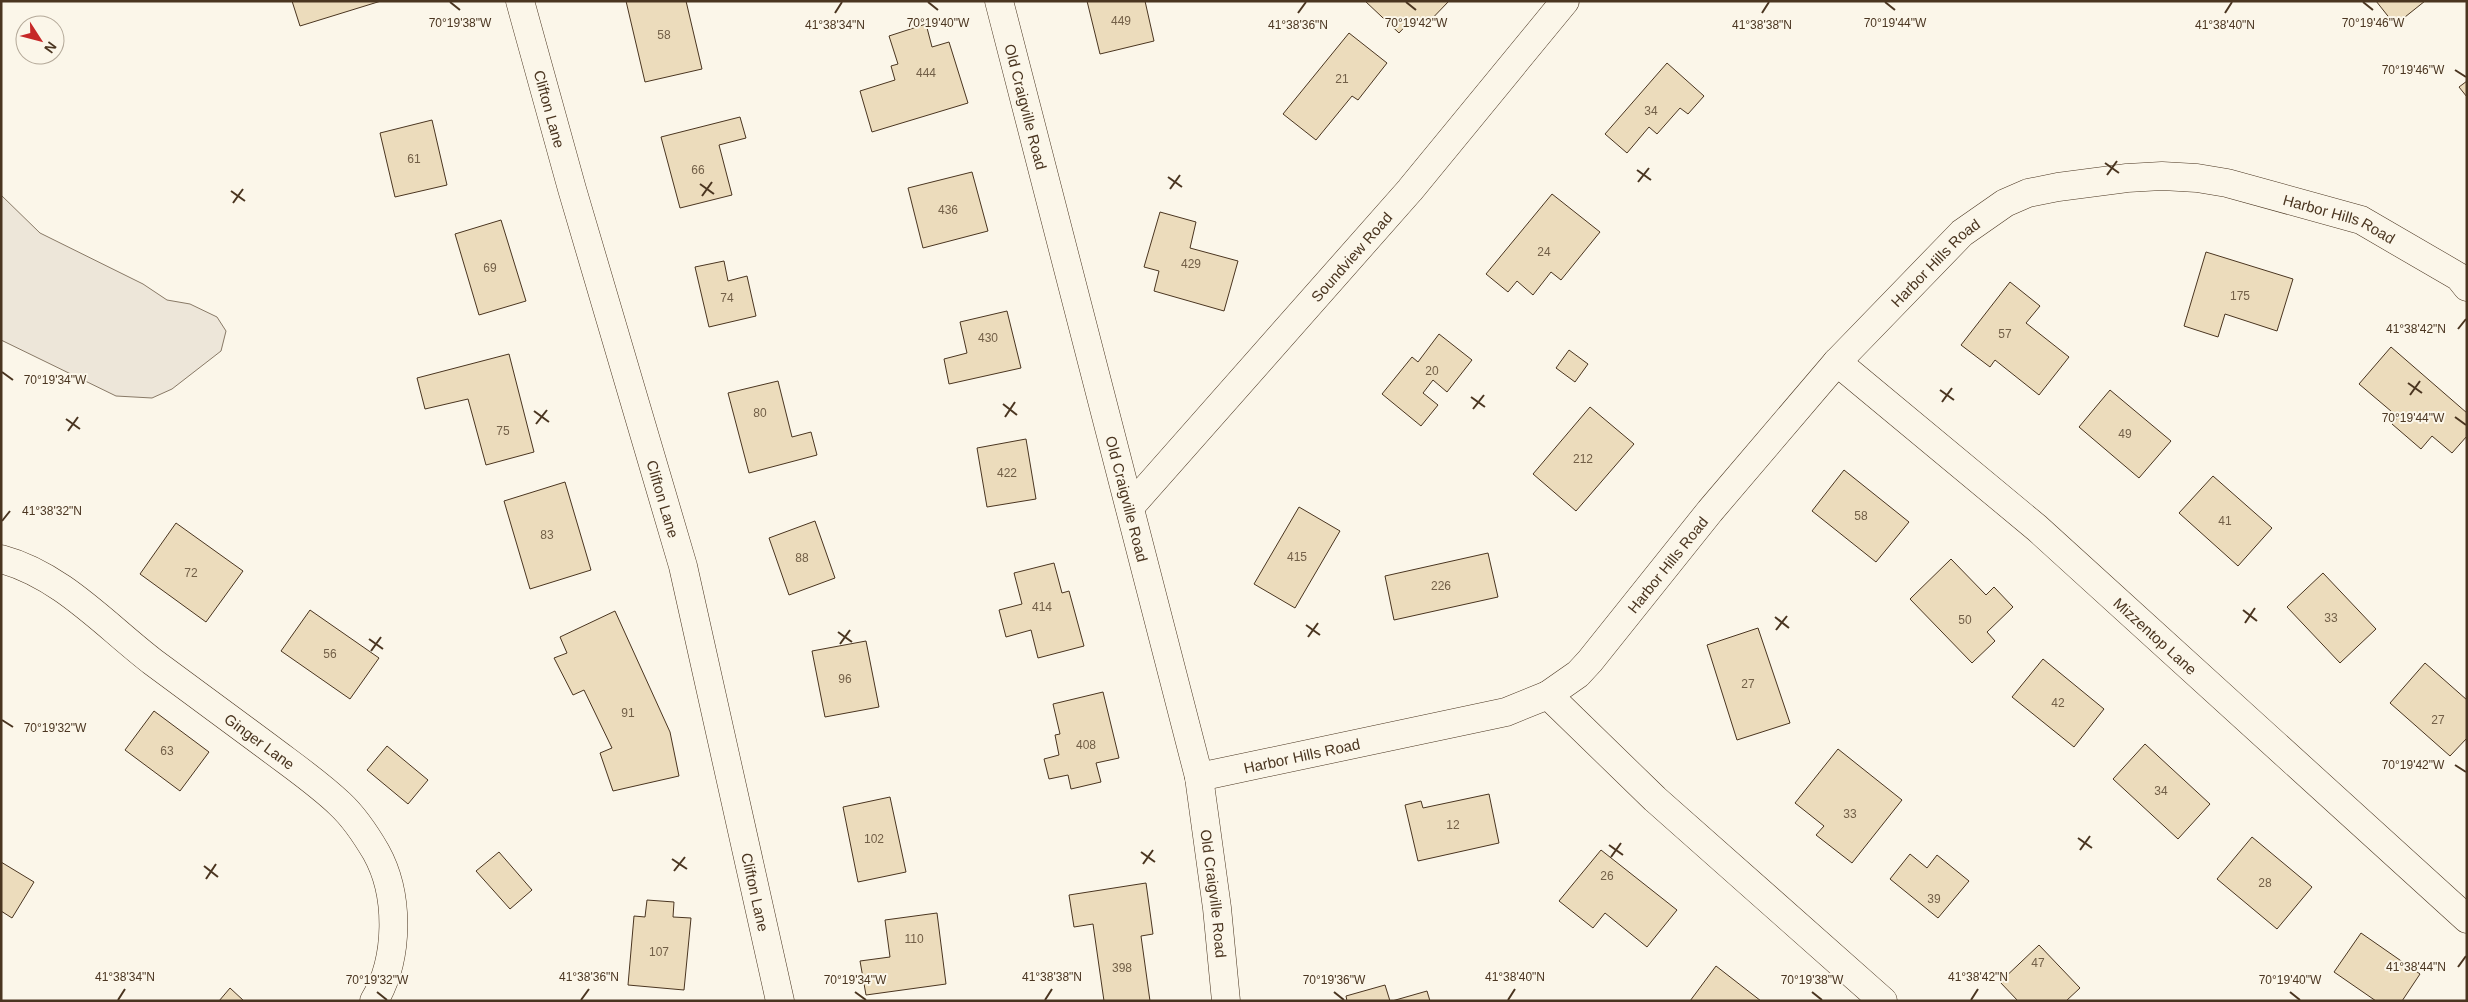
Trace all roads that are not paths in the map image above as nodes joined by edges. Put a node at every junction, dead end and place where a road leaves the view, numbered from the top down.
1 (520, 1) edge
2 (999, 1) edge
3 (1565, 1) edge
4 (2464, 280) edge
5 (1837, 362) junction
6 (1130, 507) junction
7 (1, 559) edge
8 (1548, 695) junction
9 (1199, 776) junction
10 (2467, 919) edge
11 (374, 1001) edge
12 (780, 1001) edge
13 (1226, 1001) edge
14 (1883, 1001) edge

1 - 12 street, Clifton Lane
2 - 6 street, Old Craigville Road
3 - 6 street, Soundview Road
4 - 5 street, Harbor Hills Road
5 - 8 street, Harbor Hills Road
5 - 10 street, Mizzentop Lane
6 - 9 street, Old Craigville Road
7 - 11 street, Ginger Lane
8 - 9 street, Harbor Hills Road
8 - 14 street
9 - 13 street, Old Craigville Road

